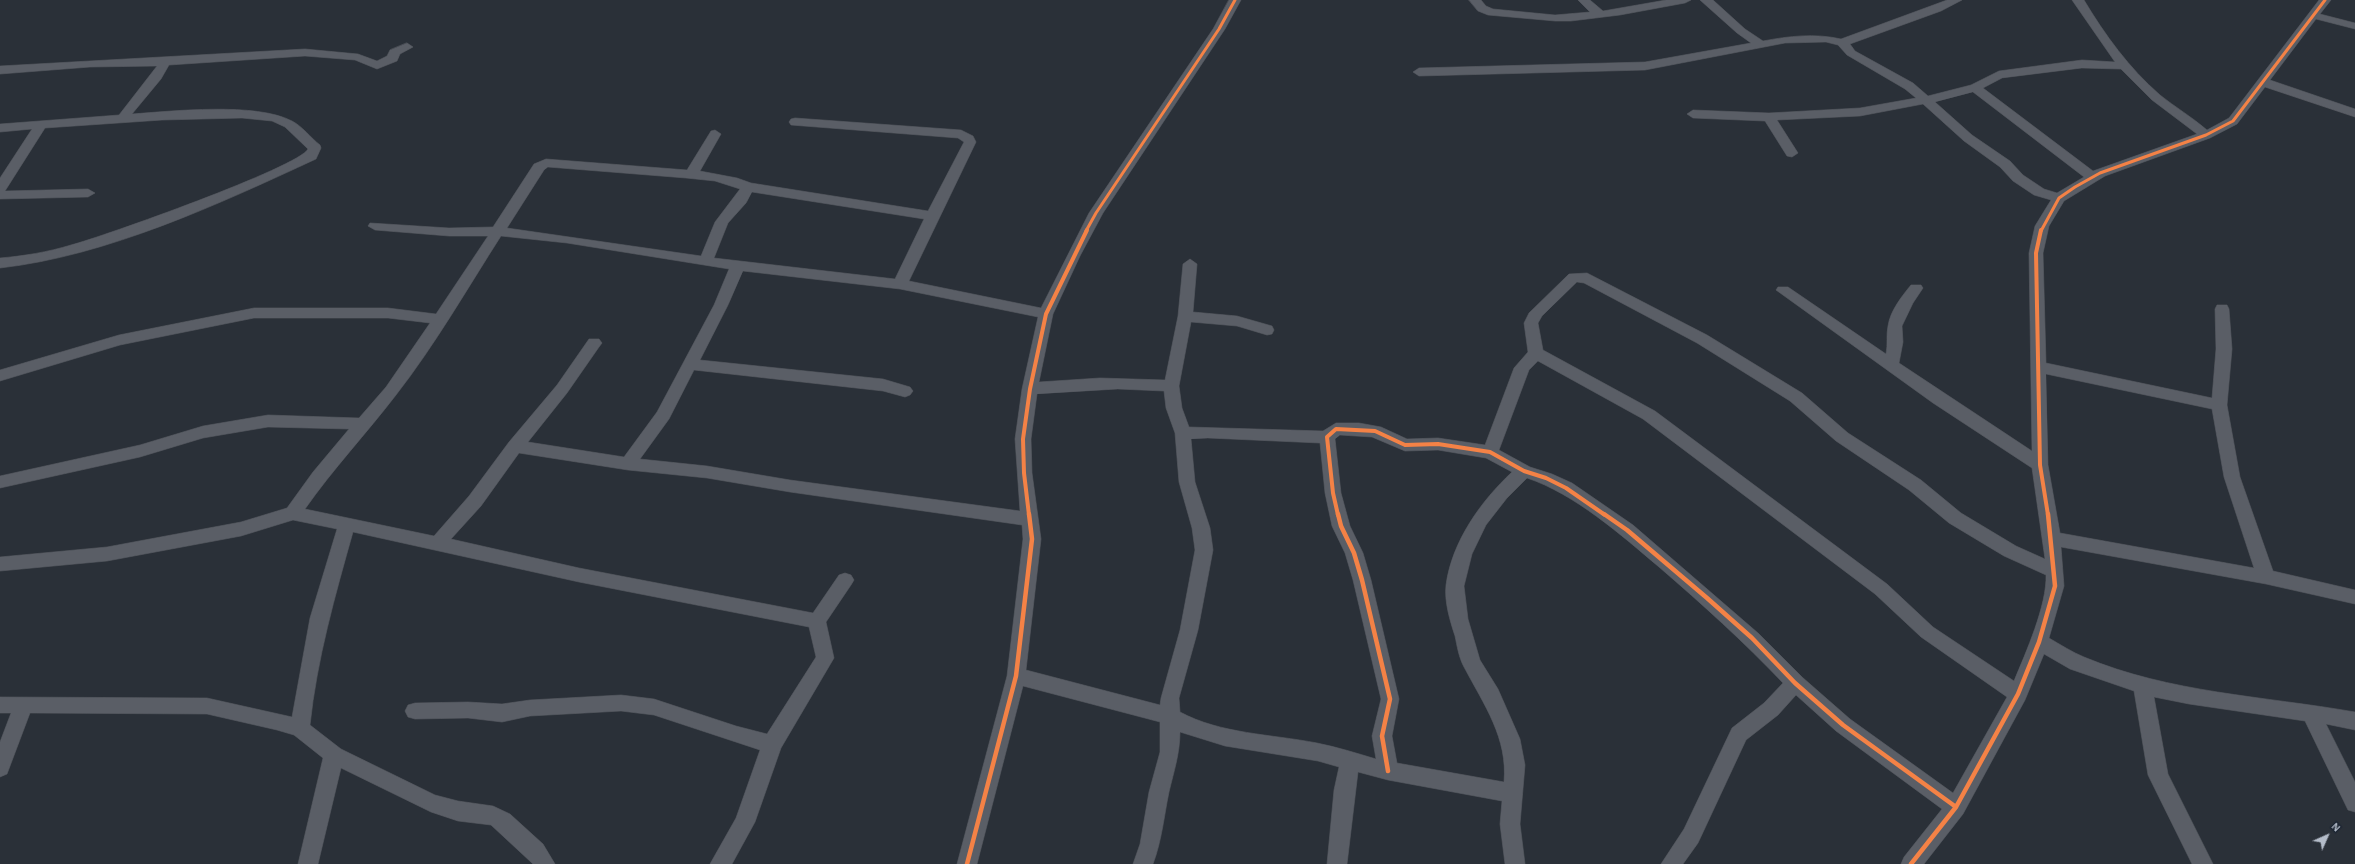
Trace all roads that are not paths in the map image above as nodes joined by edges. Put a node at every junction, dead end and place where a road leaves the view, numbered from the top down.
1 (1235, 0) edge
2 (1475, 0) edge
3 (1584, 0) edge
4 (1685, 0) edge
5 (1706, 0) edge
6 (2078, 0) edge
7 (2326, 0) edge
8 (1950, 1) edge
9 (1600, 14) junction
10 (2312, 15) junction
11 (2355, 26) edge
12 (1842, 43) junction
13 (1760, 44) junction
14 (406, 46) dead end
15 (165, 62) junction
16 (2125, 66) junction
17 (0, 70) edge
18 (1419, 72) dead end
19 (2263, 82) junction
20 (1974, 88) junction
21 (1927, 101) junction
22 (2355, 113) edge
23 (1693, 114) dead end
24 (1769, 117) junction
25 (123, 119) junction
26 (794, 122) dead end
27 (42, 124) junction
28 (0, 128) edge
29 (715, 134) dead end
30 (2206, 135) junction
31 (1792, 153) dead end
32 (692, 174) junction
33 (2092, 177) junction
34 (748, 187) junction
35 (0, 188) edge
36 (88, 193) dead end
37 (0, 195) edge
38 (2059, 198) junction
39 (932, 216) junction
40 (375, 226) dead end
41 (499, 231) junction
42 (706, 261) junction
43 (0, 263) edge
44 (1190, 264) dead end
45 (738, 266) junction
46 (900, 284) junction
47 (1916, 288) dead end
48 (1783, 290) dead end
49 (2222, 309) dead end
50 (1046, 314) junction
51 (1185, 316) junction
52 (439, 319) junction
53 (1268, 330) dead end
54 (594, 343) dead end
55 (1536, 353) junction
56 (689, 364) junction
57 (1891, 364) junction
58 (2038, 367) junction
59 (0, 376) edge
60 (1171, 386) junction
61 (1030, 389) junction
62 (905, 391) dead end
63 (2219, 405) junction
64 (362, 424) junction
65 (1183, 433) junction
66 (1327, 437) junction
67 (515, 446) junction
68 (1490, 452) junction
69 (628, 464) junction
70 (2040, 464) junction
71 (1524, 471) junction
72 (0, 482) edge
73 (293, 513) junction
74 (1030, 519) junction
75 (347, 525) junction
76 (2052, 538) junction
77 (438, 543) junction
78 (0, 564) edge
79 (2054, 571) junction
80 (2266, 576) junction
81 (845, 580) dead end
82 (2355, 597) edge
83 (817, 621) junction
84 (2039, 642) junction
85 (1016, 676) junction
86 (1795, 684) junction
87 (2143, 686) junction
88 (2018, 694) junction
89 (0, 705) edge
90 (22, 706) junction
91 (415, 712) dead end
92 (2311, 713) junction
93 (1169, 716) junction
94 (2355, 721) edge
95 (300, 729) junction
96 (772, 744) junction
97 (334, 755) junction
98 (1350, 761) junction
99 (0, 768) edge
100 (1388, 771) junction
101 (1511, 793) junction
102 (2355, 803) edge
103 (1956, 807) junction
104 (308, 864) edge
105 (545, 864) edge
106 (720, 864) edge
107 (966, 864) edge
108 (1143, 864) edge
109 (1337, 864) edge
110 (1515, 864) edge
111 (1671, 864) edge
112 (1912, 864) edge
113 (2203, 864) edge

1 - 50 street
2 - 9 street
3 - 9 street
4 - 9 street
5 - 13 street
6 - 16 street
7 - 10 street
8 - 12 street
10 - 11 street
10 - 19 street
12 - 13 street
12 - 21 street
13 - 18 street
14 - 15 street
15 - 17 street
15 - 25 street
16 - 20 street
16 - 30 street
19 - 22 street
19 - 30 street
20 - 21 street
20 - 33 street
21 - 24 street
21 - 38 street
23 - 24 street
24 - 31 street
25 - 27 street
25 - 43 street
26 - 39 street
27 - 28 street
27 - 35 street
29 - 32 street
30 - 33 street
32 - 34 street
32 - 41 street
33 - 38 street
34 - 39 street
34 - 42 street
36 - 37 street
38 - 58 street
39 - 46 street
40 - 41 street
41 - 42 street
41 - 52 street
42 - 45 street
44 - 51 street
45 - 46 street
45 - 56 street
46 - 50 street
47 - 57 street
48 - 57 street
49 - 63 street
50 - 61 street
51 - 53 street
51 - 60 street
52 - 59 street
52 - 64 street
54 - 67 street
55 - 68 street
55 - 79 street
55 - 88 street
56 - 62 street
56 - 69 street
57 - 70 street
58 - 63 street
58 - 70 street
60 - 61 street
60 - 65 street
61 - 74 street
63 - 80 street
64 - 72 street
64 - 73 street
65 - 66 street
65 - 93 street
66 - 68 street
66 - 100 street
67 - 69 street
67 - 77 street
68 - 71 street
69 - 74 street
70 - 76 street
71 - 86 street
71 - 101 street
73 - 75 street
73 - 78 street
74 - 85 street
75 - 77 street
75 - 95 street
76 - 79 street
76 - 80 street
77 - 83 street
79 - 84 street
80 - 82 street
81 - 83 street
83 - 96 street
84 - 87 street
84 - 88 street
85 - 93 street
85 - 107 street
86 - 103 street
86 - 111 street
87 - 92 street
87 - 113 street
88 - 103 street
89 - 90 street
90 - 95 street
90 - 99 street
91 - 96 street
92 - 94 street
92 - 102 street
93 - 98 street
93 - 108 street
95 - 97 street
96 - 106 street
97 - 104 street
97 - 105 street
98 - 100 street
98 - 109 street
100 - 101 street
101 - 110 street
103 - 112 street

